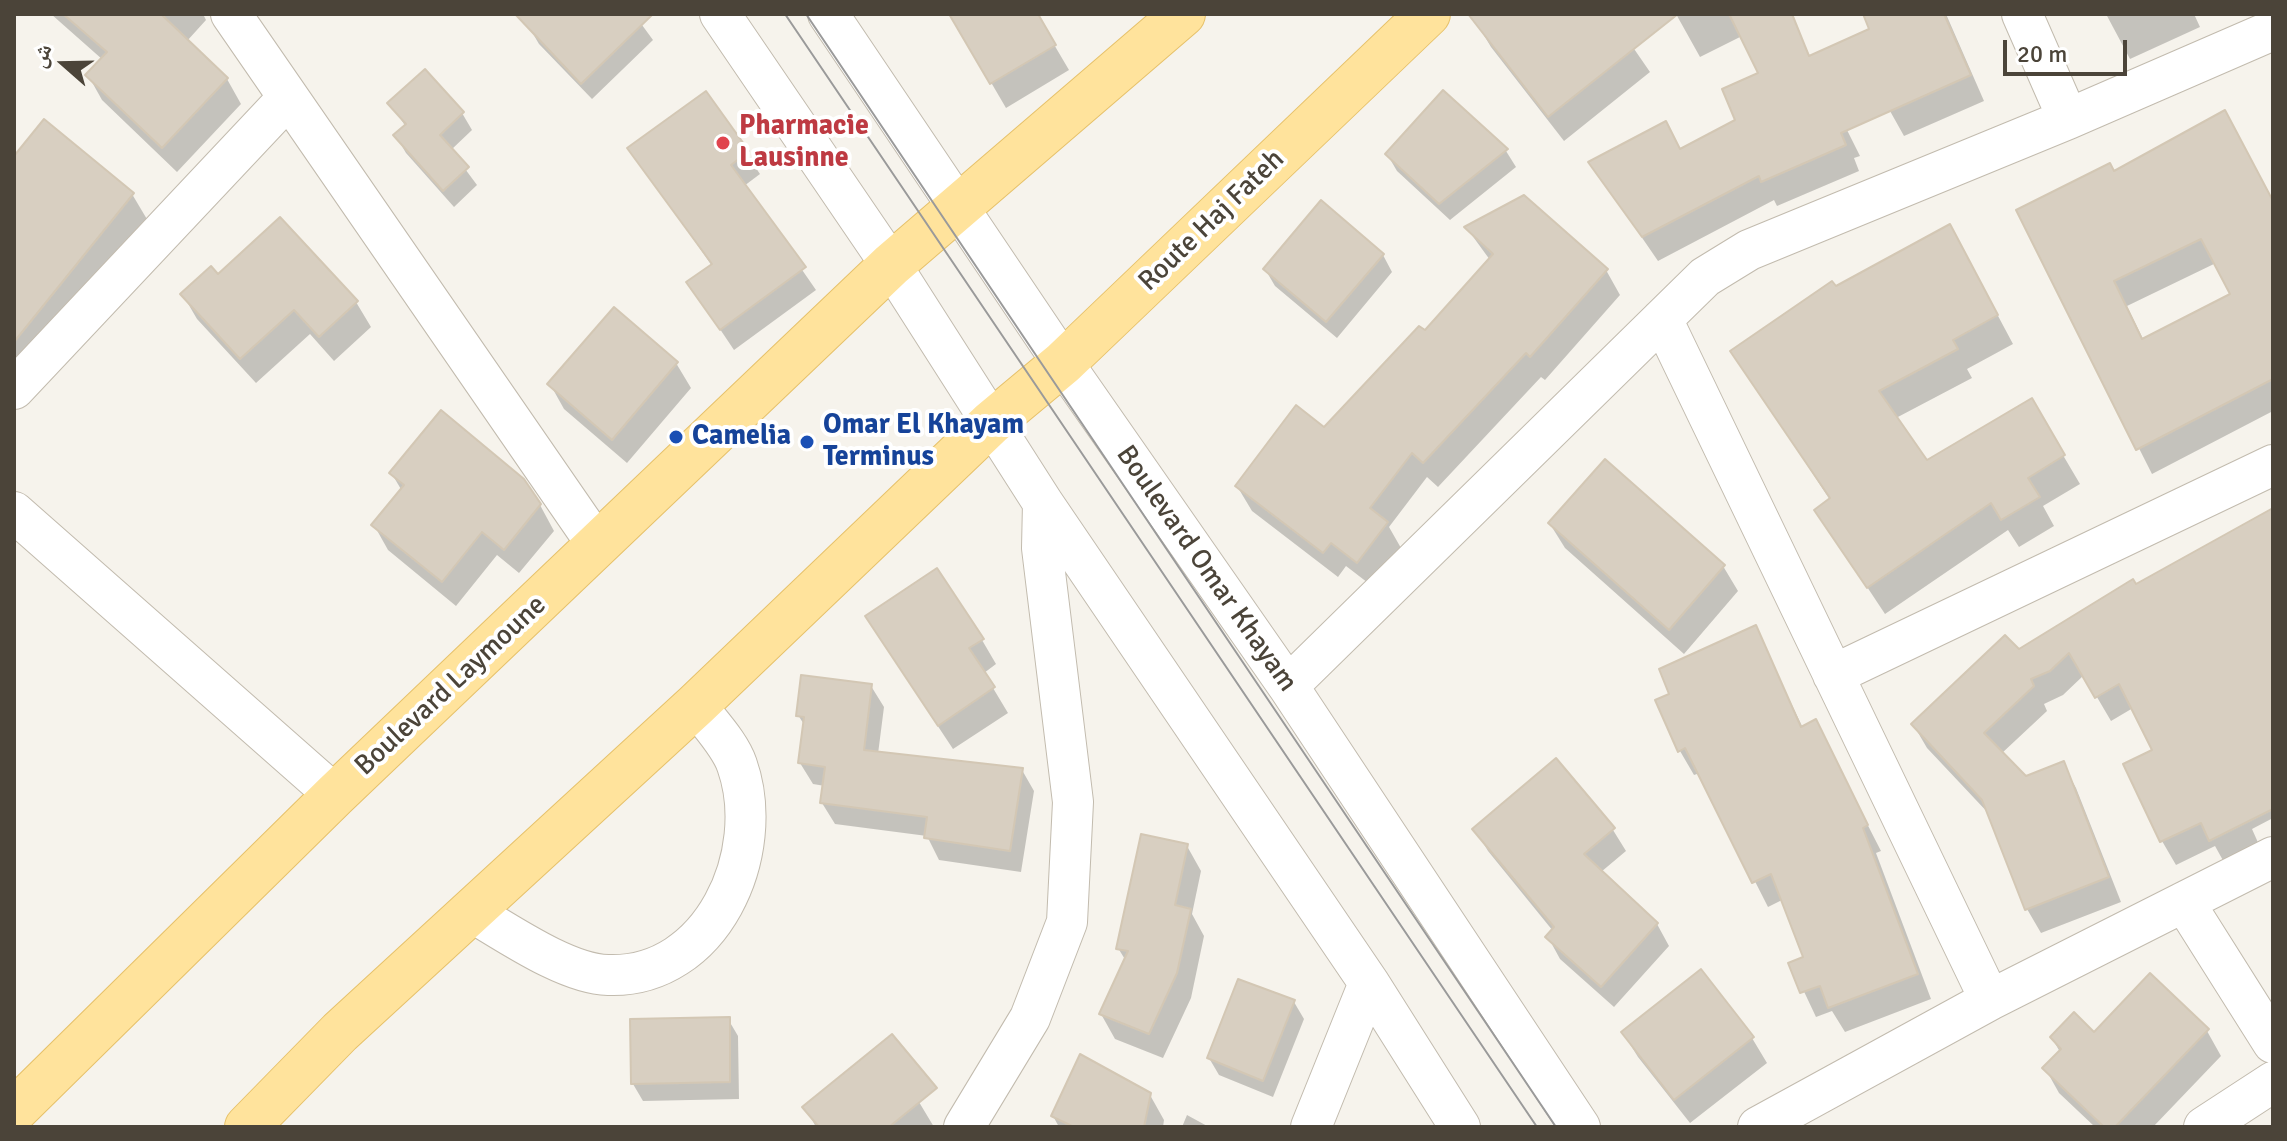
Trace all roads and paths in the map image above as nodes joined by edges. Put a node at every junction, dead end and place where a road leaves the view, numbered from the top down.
1 (231, 14) edge
2 (720, 14) edge
3 (828, 14) edge
4 (1183, 14) edge
5 (1428, 14) edge
6 (2022, 14) edge
7 (2270, 38) edge
8 (287, 99) junction
9 (2068, 119) junction
10 (958, 208) junction
11 (891, 265) junction
12 (1662, 319) junction
13 (1063, 363) junction
14 (14, 389) edge
15 (991, 423) junction
16 (2273, 465) edge
17 (1043, 503) junction
18 (14, 512) edge
19 (598, 546) junction
20 (1833, 675) junction
21 (1288, 686) junction
22 (696, 705) junction
23 (335, 795) junction
24 (2273, 857) edge
25 (2184, 902) junction
26 (470, 911) junction
27 (1369, 983) junction
28 (1990, 1000) junction
29 (2273, 1043) edge
30 (2273, 1082) edge
31 (14, 1111) edge
32 (1442, 1117) edge
33 (247, 1127) edge
34 (964, 1127) edge
35 (1311, 1127) edge
36 (1580, 1127) edge
37 (1758, 1127) edge
38 (2204, 1127) edge

1 - 8 street
2 - 11 street
3 - 10 street, Boulevard Omar Khayam
4 - 10 main road
5 - 13 main road, Route Haj Fateh
6 - 9 street
7 - 9 street
8 - 14 street
8 - 19 street
9 - 12 street
10 - 11 main road
10 - 13 street, Boulevard Omar Khayam
11 - 15 street
11 - 19 main road, Boulevard Laymoune
12 - 20 street
12 - 21 street
13 - 15 main road, Route Haj Fateh
13 - 21 street, Boulevard Omar Khayam
15 - 17 street
15 - 22 main road
16 - 20 street
17 - 27 street
17 - 34 street
18 - 23 street
19 - 23 main road, Boulevard Laymoune
20 - 28 street
21 - 36 street, Boulevard Omar Khayam
22 - 26 main road
22 - 26 street
23 - 31 main road, Boulevard Laymoune
24 - 25 street
25 - 28 street
25 - 29 street
26 - 33 main road
27 - 32 street
27 - 35 street
28 - 37 street
30 - 38 street

